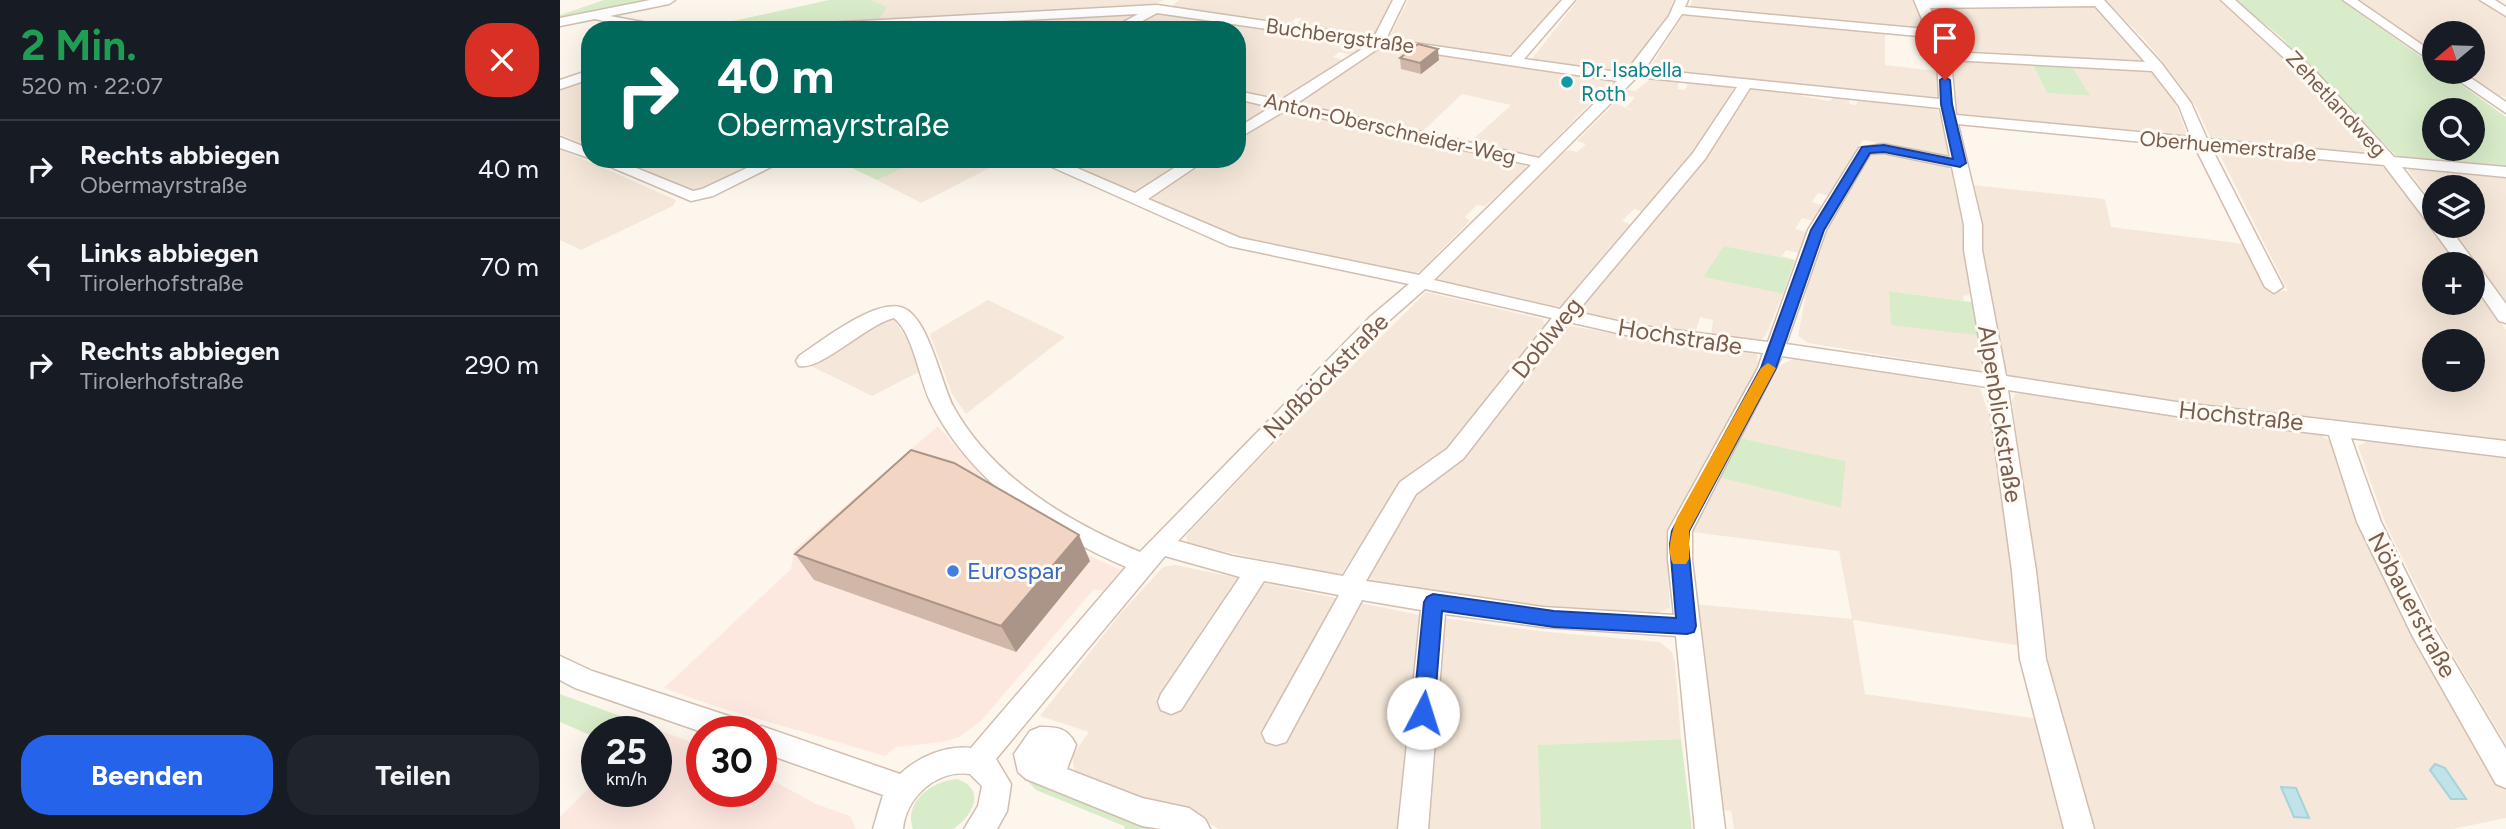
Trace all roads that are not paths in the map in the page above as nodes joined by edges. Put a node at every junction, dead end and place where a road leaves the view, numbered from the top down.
1 (670, 0) edge
2 (1171, 0) edge
3 (1399, 0) edge
4 (1569, 0) edge
5 (2227, 0) edge
6 (2349, 0) edge
7 (2486, 0) edge
8 (2098, 1) edge
9 (1921, 2) edge
10 (1680, 5) edge
11 (1157, 9) junction
12 (2506, 12) edge
13 (597, 14) junction
14 (615, 21) edge
15 (922, 21) edge
16 (1133, 21) edge
17 (1240, 21) edge
18 (560, 22) edge
19 (1246, 22) edge
20 (1934, 34) junction
21 (1378, 41) junction
22 (2422, 51) edge
23 (1944, 56) junction
24 (1515, 61) junction
25 (2157, 66) junction
26 (1631, 75) junction
27 (581, 77) edge
28 (2473, 84) edge
29 (560, 85) edge
30 (1745, 85) junction
31 (1246, 97) edge
32 (2500, 100) edge
33 (1284, 105) junction
34 (2506, 109) edge
35 (1948, 112) junction
36 (1246, 129) edge
37 (560, 142) edge
38 (2201, 143) junction
39 (581, 151) edge
40 (2389, 160) junction
41 (1542, 163) junction
42 (1960, 163) junction
43 (622, 168) edge
44 (760, 168) edge
45 (1062, 168) edge
46 (1185, 168) edge
47 (2506, 172) edge
48 (1135, 200) junction
49 (2422, 203) edge
50 (1422, 282) junction
51 (2274, 286) dead end
52 (2485, 288) edge
53 (1564, 317) junction
54 (2506, 317) edge
55 (1775, 350) junction
56 (806, 361) dead end
57 (1997, 382) junction
58 (2337, 427) junction
59 (2506, 449) edge
60 (1161, 544) junction
61 (1144, 564) junction
62 (1258, 570) junction
63 (1352, 588) junction
64 (1433, 602) junction
65 (1687, 626) junction
66 (560, 667) edge
67 (1171, 702) dead end
68 (692, 716) edge
69 (1276, 733) dead end
70 (777, 745) edge
71 (977, 762) junction
72 (1048, 774) dead end
73 (2506, 775) edge
74 (904, 789) junction
75 (988, 827) edge
76 (888, 829) edge
77 (1195, 829) edge
78 (1413, 829) edge
79 (1710, 829) edge
80 (2079, 829) edge

1 - 13 street
2 - 11 street
3 - 21 street
4 - 24 street
5 - 40 street, Zehetlandweg
6 - 22 street
7 - 12 street
8 - 9 street
8 - 25 street
9 - 20 street, Alpenblickstraße
10 - 20 street
10 - 26 street, Nußböckstraße
11 - 15 street, Buchbergstraße
11 - 16 street
11 - 17 street, Buchbergstraße
13 - 14 street
13 - 18 street
19 - 21 street, Buchbergstraße
20 - 23 street, Alpenblickstraße
21 - 24 street, Buchbergstraße
21 - 33 street
23 - 25 street
23 - 35 street, Alpenblickstraße
24 - 26 street, Buchbergstraße
25 - 38 street
26 - 30 street, Oberhuemerstraße
26 - 41 street, Nußböckstraße
27 - 29 street
28 - 32 street
30 - 35 street, Oberhuemerstraße
30 - 53 street, Doblweg
31 - 33 street, Anton-Oberschneider-Weg
32 - 34 street
33 - 36 street
33 - 41 street, Anton-Oberschneider-Weg
35 - 38 street, Oberhuemerstraße
35 - 42 street, Alpenblickstraße
37 - 39 street
38 - 40 street, Oberhuemerstraße
38 - 51 street
40 - 47 street, Oberhuemerstraße
40 - 49 street, Zehetlandweg
41 - 50 street, Nußböckstraße
42 - 55 street
42 - 57 street, Alpenblickstraße
43 - 44 street
45 - 48 street, Hochstraße
46 - 48 street
48 - 50 street, Hochstraße
50 - 53 street, Hochstraße
50 - 60 street, Nußböckstraße
52 - 54 street
53 - 55 street, Hochstraße
53 - 63 street, Doblweg
55 - 57 street, Hochstraße
55 - 65 street
56 - 61 street
57 - 58 street, Hochstraße
57 - 80 street, Alpenblickstraße
58 - 59 street, Hochstraße
58 - 73 street, Nöbauerstraße
60 - 61 street, Nußböckstraße
60 - 62 street
61 - 71 street, Nußböckstraße
62 - 63 street
62 - 67 street
63 - 64 street
63 - 69 street, Doblweg
64 - 65 street
64 - 78 street
65 - 79 street
66 - 68 street
70 - 74 street
71 - 74 street
71 - 75 street
72 - 77 street
74 - 76 street

